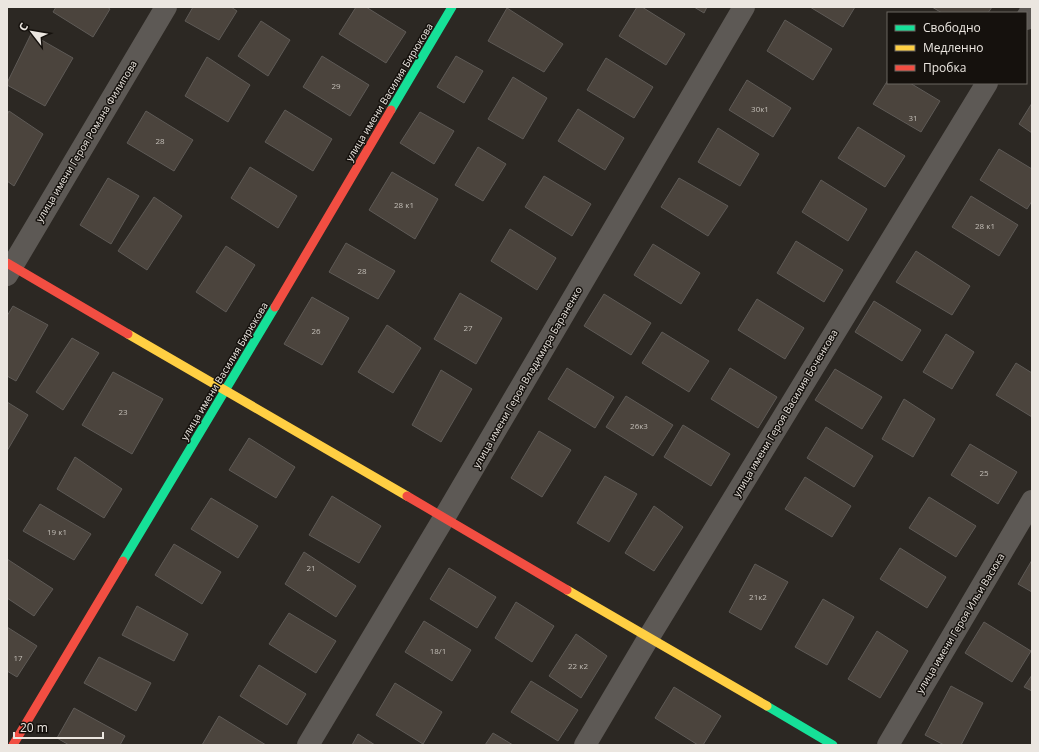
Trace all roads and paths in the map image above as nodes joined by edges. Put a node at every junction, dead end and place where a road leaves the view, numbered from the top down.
1 (166, 7) edge
2 (452, 7) edge
3 (744, 7) edge
4 (986, 84) edge
5 (9, 268) edge
6 (226, 390) junction
7 (1032, 501) edge
8 (444, 518) junction
9 (649, 637) junction
10 (14, 745) edge
11 (308, 745) edge
12 (585, 745) edge
13 (833, 745) edge
14 (888, 745) edge

1 - 5 street, улица имени Героя Романа Филипова
2 - 6 street, улица имени Василия Бирюкова
3 - 8 street, улица имени Героя Владимира Бараненко
4 - 9 street, улица имени Героя Василия Боченкова
5 - 6 street
6 - 8 street
6 - 10 street, улица имени Василия Бирюкова
7 - 14 street, улица имени Героя Ильи Васюка
8 - 9 street
8 - 11 street, улица имени Героя Владимира Бараненко
9 - 12 street, улица имени Героя Василия Боченкова
9 - 13 street

